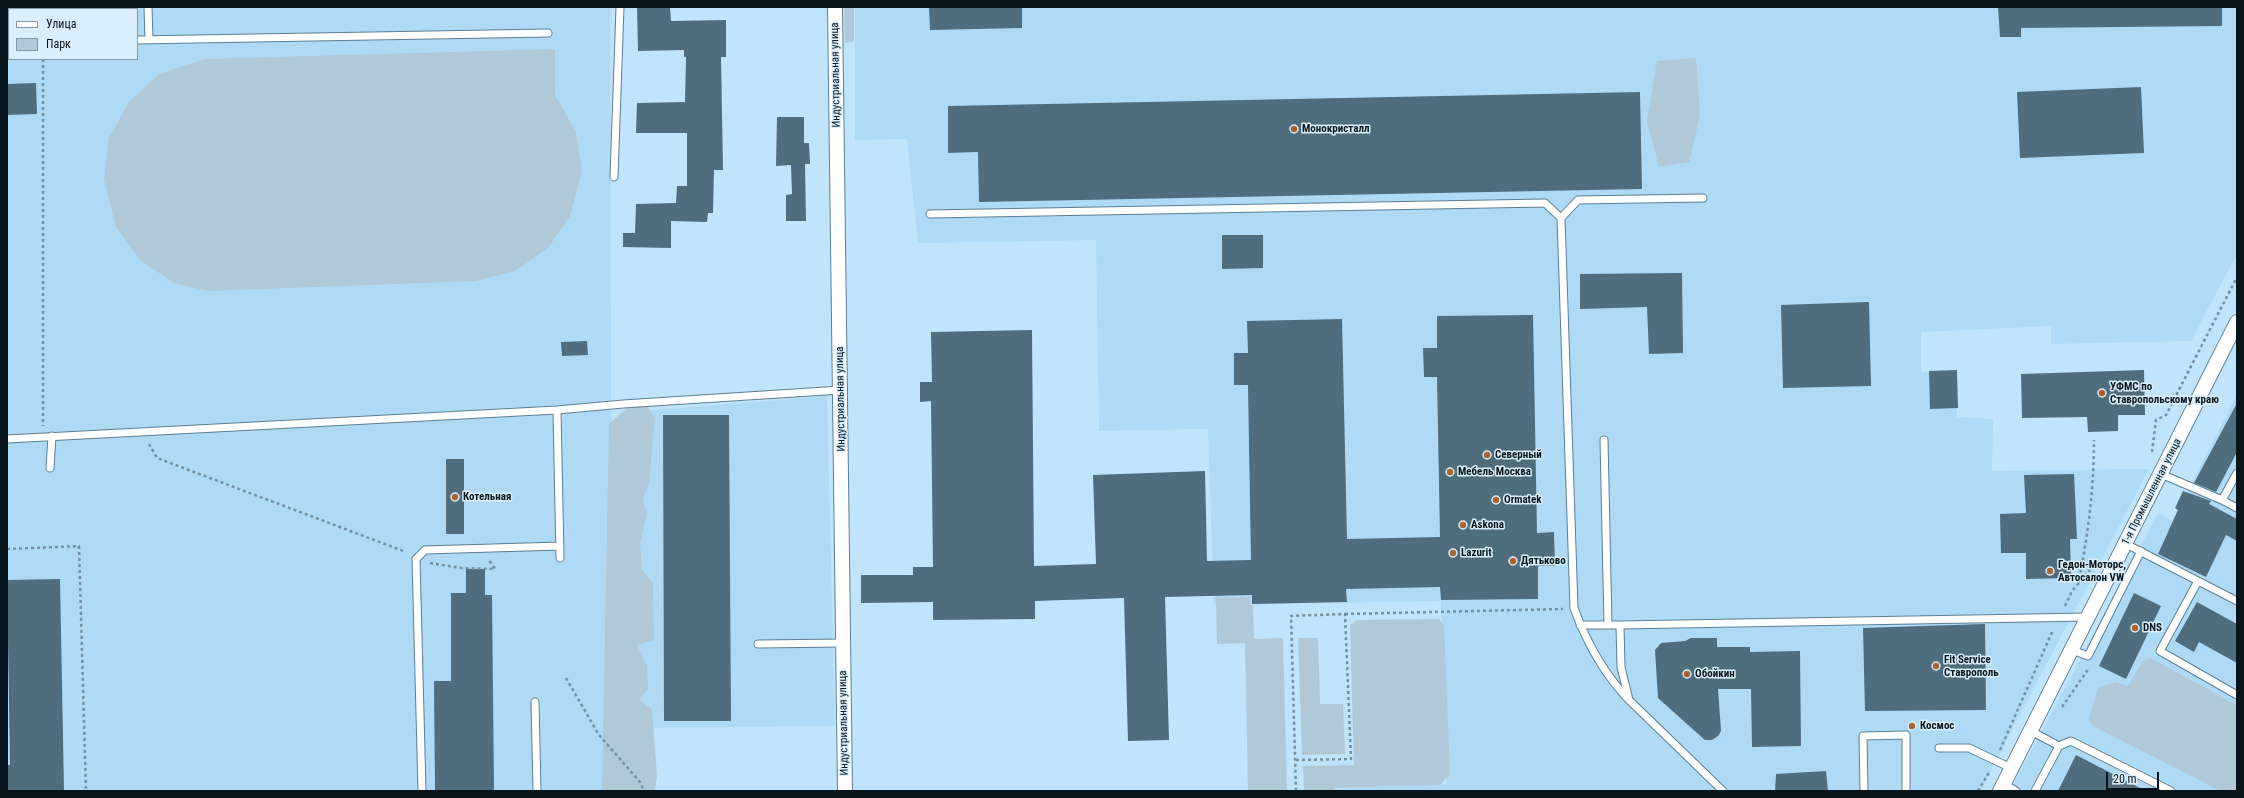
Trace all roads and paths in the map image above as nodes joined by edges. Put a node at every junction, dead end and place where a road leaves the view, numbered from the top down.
1 (148, 7) edge
2 (620, 7) edge
3 (835, 7) edge
4 (548, 33) dead end
5 (138, 40) edge
6 (149, 40) junction
7 (42, 60) edge
8 (614, 177) dead end
9 (1703, 198) dead end
10 (930, 214) dead end
11 (1561, 218) junction
12 (2237, 277) edge
13 (2235, 284) edge
14 (2237, 322) edge
15 (841, 390) junction
16 (557, 410) junction
17 (141, 432) junction
18 (52, 436) junction
19 (43, 437) junction
20 (7, 439) edge
21 (1604, 440) dead end
22 (2094, 440) dead end
23 (2152, 459) dead end
24 (50, 468) dead end
25 (2237, 473) edge
26 (2161, 474) junction
27 (2222, 500) junction
28 (2237, 508) edge
29 (2126, 544) junction
30 (560, 546) junction
31 (483, 548) junction
32 (7, 549) edge
33 (2141, 551) junction
34 (410, 554) dead end
35 (2100, 557) dead end
36 (560, 558) dead end
37 (424, 562) dead end
38 (2198, 581) junction
39 (2078, 584) junction
40 (2237, 601) edge
41 (1574, 608) junction
42 (1345, 614) junction
43 (2088, 617) junction
44 (2058, 618) junction
45 (1580, 625) junction
46 (1608, 625) junction
47 (1620, 625) junction
48 (844, 643) junction
49 (758, 644) dead end
50 (2072, 650) junction
51 (566, 678) dead end
52 (2237, 695) edge
53 (1629, 700) junction
54 (535, 702) dead end
55 (2031, 731) junction
56 (2059, 746) junction
57 (1940, 748) dead end
58 (1296, 760) junction
59 (1996, 761) junction
60 (2011, 768) junction
61 (2002, 788) edge
62 (86, 791) edge
63 (422, 791) edge
64 (537, 791) edge
65 (644, 791) edge
66 (845, 791) edge
67 (1296, 791) edge
68 (1724, 791) edge
69 (1864, 791) edge
70 (1906, 791) edge
71 (1978, 791) edge
72 (2016, 791) edge
73 (2034, 791) edge
74 (2171, 791) edge

1 - 6 lane
2 - 8 lane
3 - 15 street, Индустриальная улица
4 - 6 lane
5 - 6 lane
7 - 19 path
9 - 11 lane
10 - 11 lane
11 - 41 lane
12 - 13 path
13 - 23 path
14 - 26 street, 1-я Промышленная улица
15 - 16 lane
15 - 48 street, Индустриальная улица
16 - 17 lane
16 - 30 lane
17 - 18 lane
17 - 34 path
18 - 19 lane
18 - 24 lane
19 - 20 lane
21 - 46 lane
22 - 39 path
25 - 27 lane
26 - 27 lane
26 - 29 street, 1-я Промышленная улица
27 - 28 lane
29 - 33 lane
29 - 43 street, 1-я Промышленная улица
30 - 31 lane
30 - 36 lane
31 - 37 path
31 - 63 lane
32 - 62 path
33 - 38 lane
33 - 50 lane
35 - 39 path
38 - 40 lane
38 - 52 lane
39 - 44 path
41 - 42 path
41 - 45 lane
42 - 58 path
42 - 58 path
43 - 44 lane
43 - 50 street, 1-я Промышленная улица
44 - 47 lane
44 - 59 path
45 - 46 lane
45 - 53 lane
46 - 47 lane
47 - 53 lane
48 - 49 lane
48 - 66 street, Индустриальная улица
50 - 55 street, 1-я Промышленная улица
51 - 65 path
53 - 68 lane
54 - 64 lane
55 - 56 lane
55 - 60 street, 1-я Промышленная улица
56 - 73 lane
56 - 74 lane
57 - 59 lane
58 - 67 path
59 - 60 lane
59 - 71 path
60 - 61 street, 1-я Промышленная улица
61 - 72 lane
69 - 70 lane

